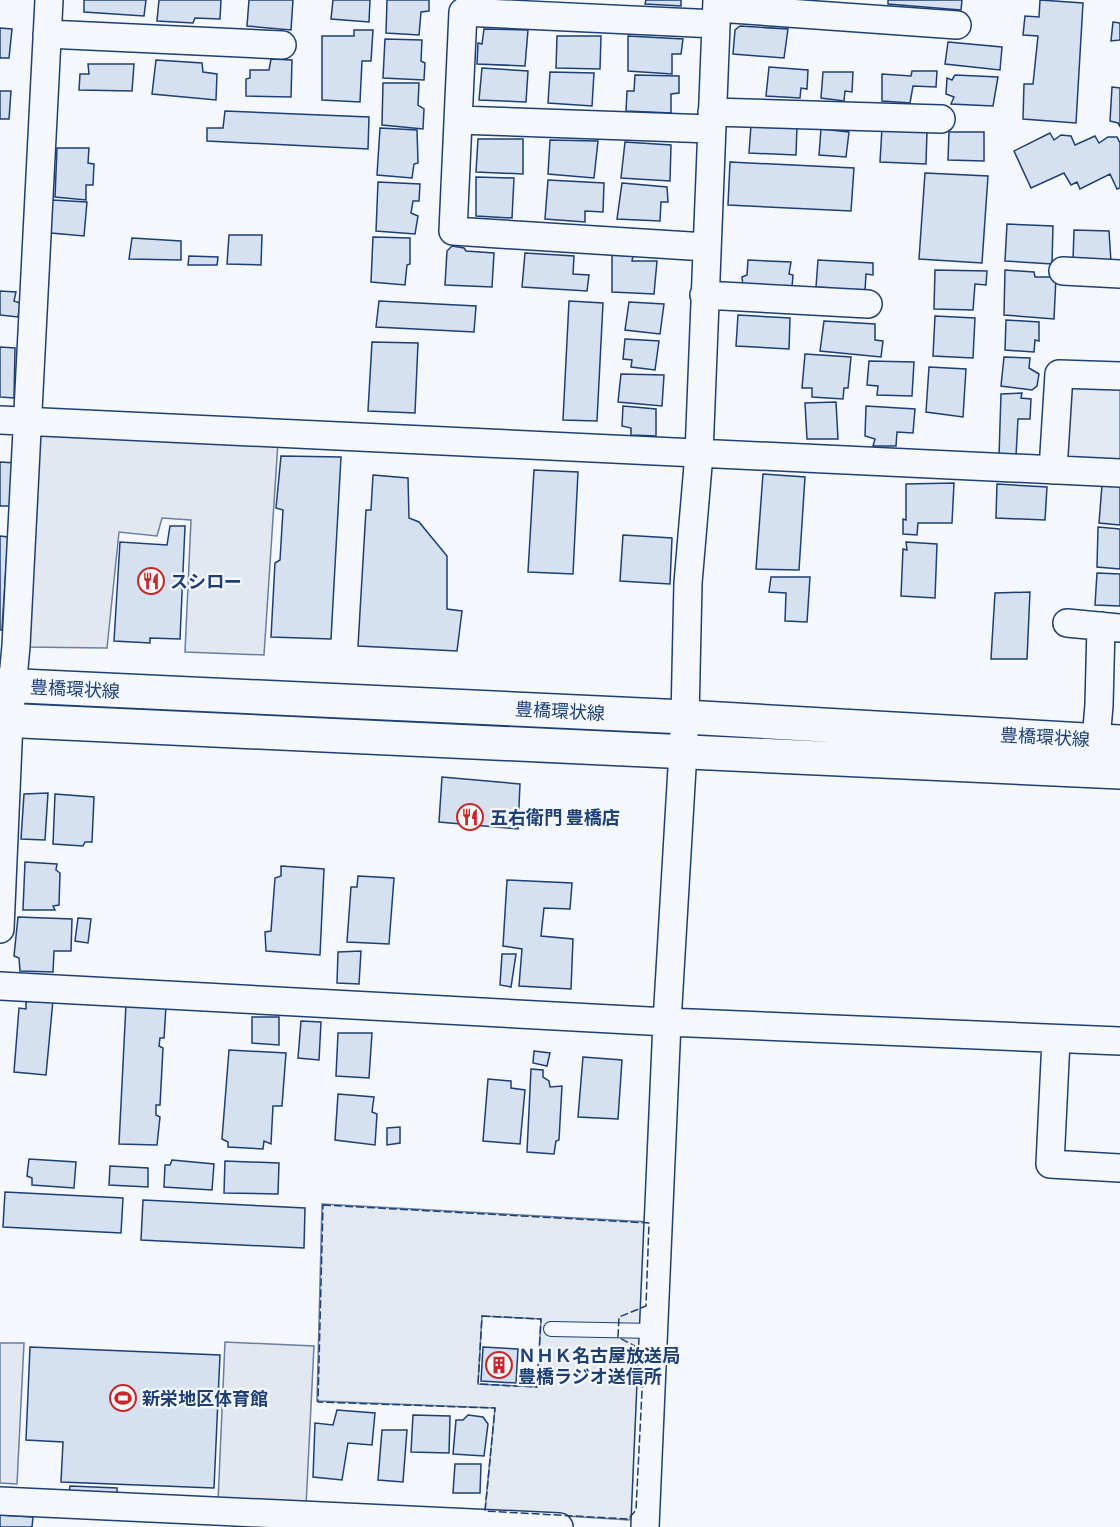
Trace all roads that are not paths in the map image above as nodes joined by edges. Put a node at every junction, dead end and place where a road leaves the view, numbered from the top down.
1 (49, 0) edge
2 (717, 11) edge
3 (957, 25) dead end
4 (47, 34) junction
5 (282, 45) dead end
6 (941, 119) dead end
7 (458, 120) junction
8 (712, 120) junction
9 (706, 247) junction
10 (1063, 271) dead end
11 (1120, 273) edge
12 (704, 295) junction
13 (868, 304) dead end
14 (1120, 376) edge
15 (0, 420) edge
16 (28, 422) junction
17 (699, 454) junction
18 (1053, 470) junction
19 (1120, 473) edge
20 (1067, 623) dead end
21 (1111, 627) edge
22 (6, 686) edge
23 (685, 717) junction
24 (4, 720) edge
25 (1108, 741) edge
26 (682, 754) junction
27 (1120, 772) edge
28 (0, 929) edge
29 (0, 986) edge
30 (667, 1022) junction
31 (1056, 1040) junction
32 (1120, 1041) edge
33 (1120, 1168) edge
34 (551, 1329) dead end
35 (654, 1331) junction
36 (0, 1501) edge
37 (308, 1521) edge
38 (559, 1527) edge
39 (645, 1527) edge

1 - 4 street
2 - 3 street
2 - 7 street
2 - 8 street
4 - 5 street
4 - 16 street
6 - 8 street
7 - 8 street
7 - 9 street
8 - 9 street
9 - 12 street
10 - 11 street
12 - 13 street
12 - 17 street
14 - 18 street
15 - 16 street
16 - 17 street
16 - 22 street
17 - 18 street
17 - 23 street
18 - 19 street
20 - 21 street
21 - 25 street
22 - 23 main road, 豊橋環状線
22 - 24 street
23 - 25 main road, 豊橋環状線
23 - 26 street
24 - 26 main road, 豊橋環状線
24 - 28 street
26 - 27 main road, 豊橋環状線
26 - 30 street
29 - 30 street
30 - 31 street
30 - 35 street
31 - 32 street
31 - 33 street
34 - 35 lane
35 - 39 street
36 - 37 street
37 - 38 street

